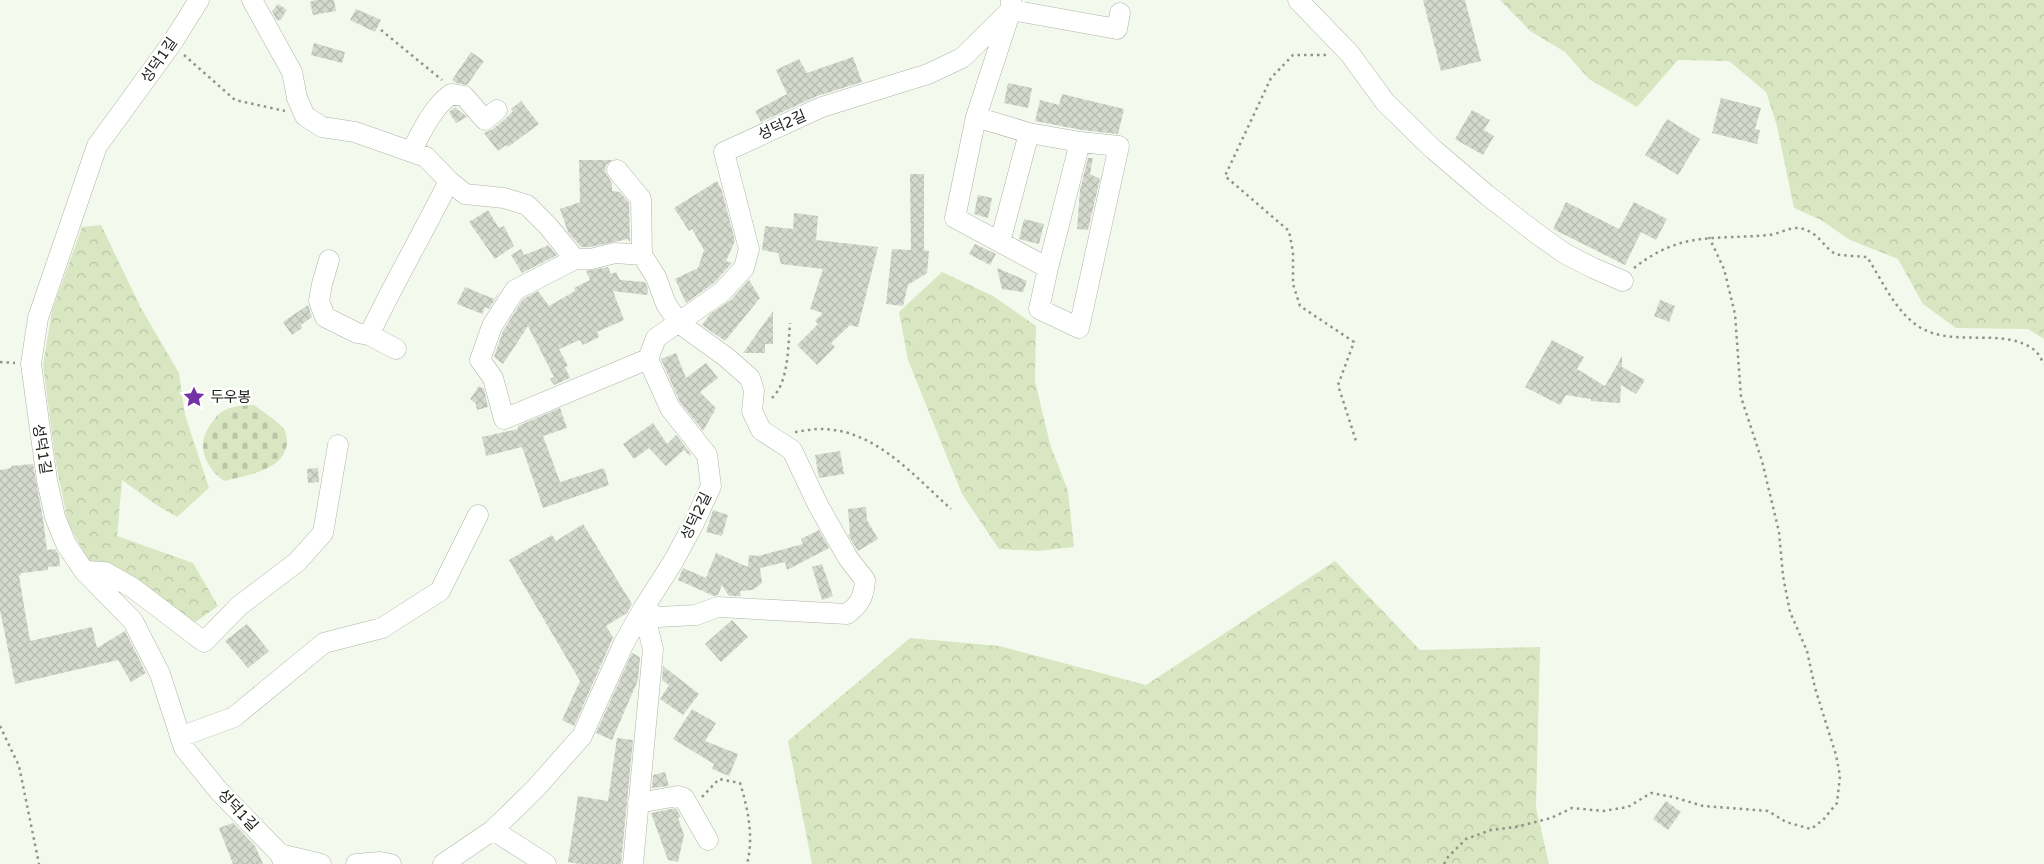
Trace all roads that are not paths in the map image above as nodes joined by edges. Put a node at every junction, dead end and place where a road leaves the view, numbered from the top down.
1 (199, 0) edge
2 (252, 0) edge
3 (1298, 0) edge
4 (1011, 5) edge
5 (1120, 13) dead end
6 (497, 110) dead end
7 (976, 117) junction
8 (1029, 133) junction
9 (1080, 142) junction
10 (411, 152) junction
11 (617, 170) dead end
12 (449, 181) junction
13 (1000, 242) junction
14 (642, 255) junction
15 (329, 260) dead end
16 (575, 260) junction
17 (1048, 268) junction
18 (1623, 281) road end
19 (679, 323) junction
20 (369, 335) junction
21 (396, 349) dead end
22 (648, 359) junction
23 (338, 445) dead end
24 (478, 515) dead end
25 (84, 571) junction
26 (643, 609) junction
27 (180, 737) junction
28 (638, 803) junction
29 (493, 830) junction
30 (708, 840) dead end
31 (282, 859) edge
32 (322, 864) edge
33 (356, 864) edge
34 (391, 864) edge
35 (443, 864) edge
36 (546, 864) edge
37 (633, 864) edge

1 - 25 street, 성덕1길
2 - 10 street
3 - 18 street
4 - 5 street
4 - 7 street
4 - 19 street, 성덕2길
6 - 10 street
7 - 8 street
7 - 13 street
8 - 9 street
8 - 13 street
9 - 17 street
9 - 17 street
10 - 12 street
11 - 14 street
12 - 16 street
12 - 20 street
13 - 17 street
14 - 16 street
14 - 19 street
15 - 20 street
16 - 22 street
19 - 22 street, 성덕2길
19 - 26 street
20 - 21 street
22 - 26 street, 성덕2길
23 - 25 street
24 - 27 street
25 - 27 street, 성덕1길
26 - 28 street
26 - 29 street, 성덕2길
27 - 31 street, 성덕1길
28 - 30 street
28 - 37 street
29 - 35 street, 성덕2길
29 - 36 street
31 - 32 street
33 - 34 street

